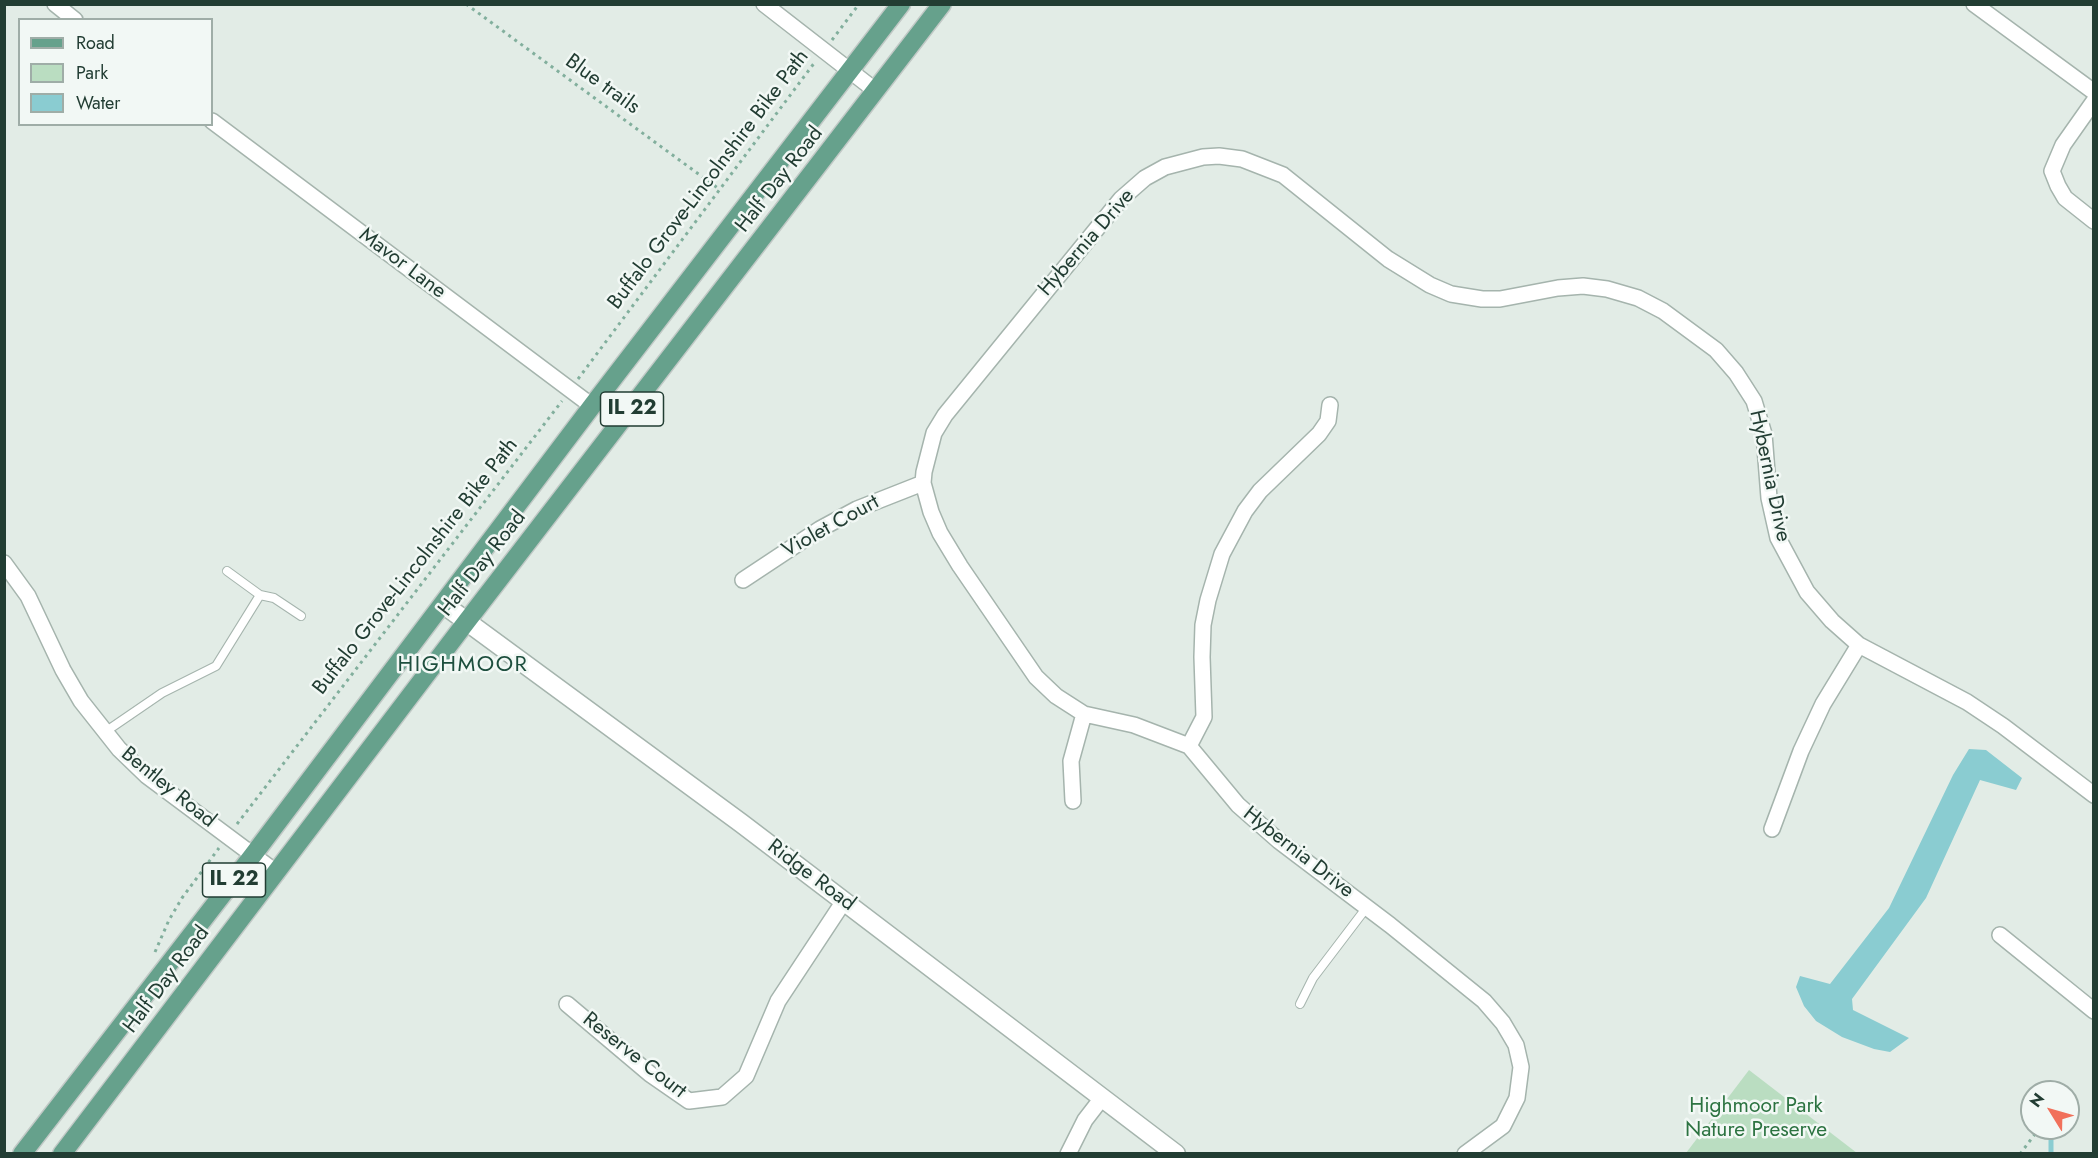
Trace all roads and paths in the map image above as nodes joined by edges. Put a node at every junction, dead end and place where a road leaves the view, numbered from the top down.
1 (55, 4) edge
2 (466, 4) edge
3 (764, 4) edge
4 (859, 4) edge
5 (901, 4) edge
6 (942, 4) edge
7 (1974, 4) edge
8 (72, 18) edge
9 (823, 52) junction
10 (849, 71) junction
11 (876, 92) junction
12 (2094, 92) edge
13 (2094, 101) edge
14 (213, 122) edge
15 (720, 190) junction
16 (2094, 221) edge
17 (570, 390) junction
18 (1330, 405) dead end
19 (592, 406) junction
20 (923, 483) junction
21 (4, 563) edge
22 (227, 571) dead end
23 (743, 580) dead end
24 (260, 595) junction
25 (443, 604) junction
26 (301, 616) dead end
27 (467, 621) junction
28 (1859, 645) junction
29 (1084, 714) junction
30 (105, 732) junction
31 (1189, 746) junction
32 (2094, 795) edge
33 (1073, 801) dead end
34 (1772, 829) dead end
35 (228, 837) junction
36 (253, 855) junction
37 (277, 873) junction
38 (844, 901) junction
39 (1367, 907) junction
40 (2000, 935) dead end
41 (155, 952) dead end
42 (567, 1004) dead end
43 (1300, 1004) dead end
44 (2094, 1011) edge
45 (1102, 1098) junction
46 (2030, 1140) edge
47 (22, 1154) edge
48 (62, 1154) edge
49 (1068, 1154) edge
50 (1176, 1154) edge
51 (1466, 1154) edge
52 (2020, 1154) edge

1 - 8 street
2 - 15 path, Blue trails
3 - 9 street
4 - 9 path, Buffalo Grove-Lincolnshire Bike Path
5 - 10 main road, Half Day Road / IL 22
6 - 11 main road, Half Day Road / IL 22
7 - 12 street
9 - 10 street
9 - 15 path, Buffalo Grove-Lincolnshire Bike Path
10 - 11 street
10 - 19 main road, Half Day Road / IL 22
11 - 27 main road, Half Day Road / IL 22
13 - 16 street
14 - 17 street, Mavor Lane
15 - 17 path, Buffalo Grove-Lincolnshire Bike Path
17 - 19 street, Mavor Lane
17 - 35 path, Buffalo Grove-Lincolnshire Bike Path
18 - 31 street
19 - 25 main road, Half Day Road / IL 22
20 - 23 street, Violet Court
20 - 28 street, Hybernia Drive
20 - 29 street, Hybernia Drive
21 - 30 street, Bentley Road
22 - 24 lane
24 - 26 lane
24 - 30 lane
25 - 27 street, Ridge Road
25 - 36 main road, Half Day Road / IL 22
27 - 37 main road, Half Day Road / IL 22
27 - 38 street, Ridge Road
28 - 32 street, Hybernia Drive
28 - 34 street
29 - 31 street, Hybernia Drive
29 - 33 street
30 - 35 street, Bentley Road
31 - 39 street, Hybernia Drive
35 - 36 street, Bentley Road
35 - 41 path, Buffalo Grove-Lincolnshire Bike Path
36 - 37 street, Bentley Road
36 - 47 main road, Half Day Road / IL 22
37 - 48 main road, Half Day Road / IL 22
38 - 42 street, Reserve Court
38 - 45 street, Ridge Road
39 - 43 lane
39 - 51 street, Hybernia Drive
40 - 44 street
45 - 49 street
45 - 50 street, Ridge Road
46 - 52 path

